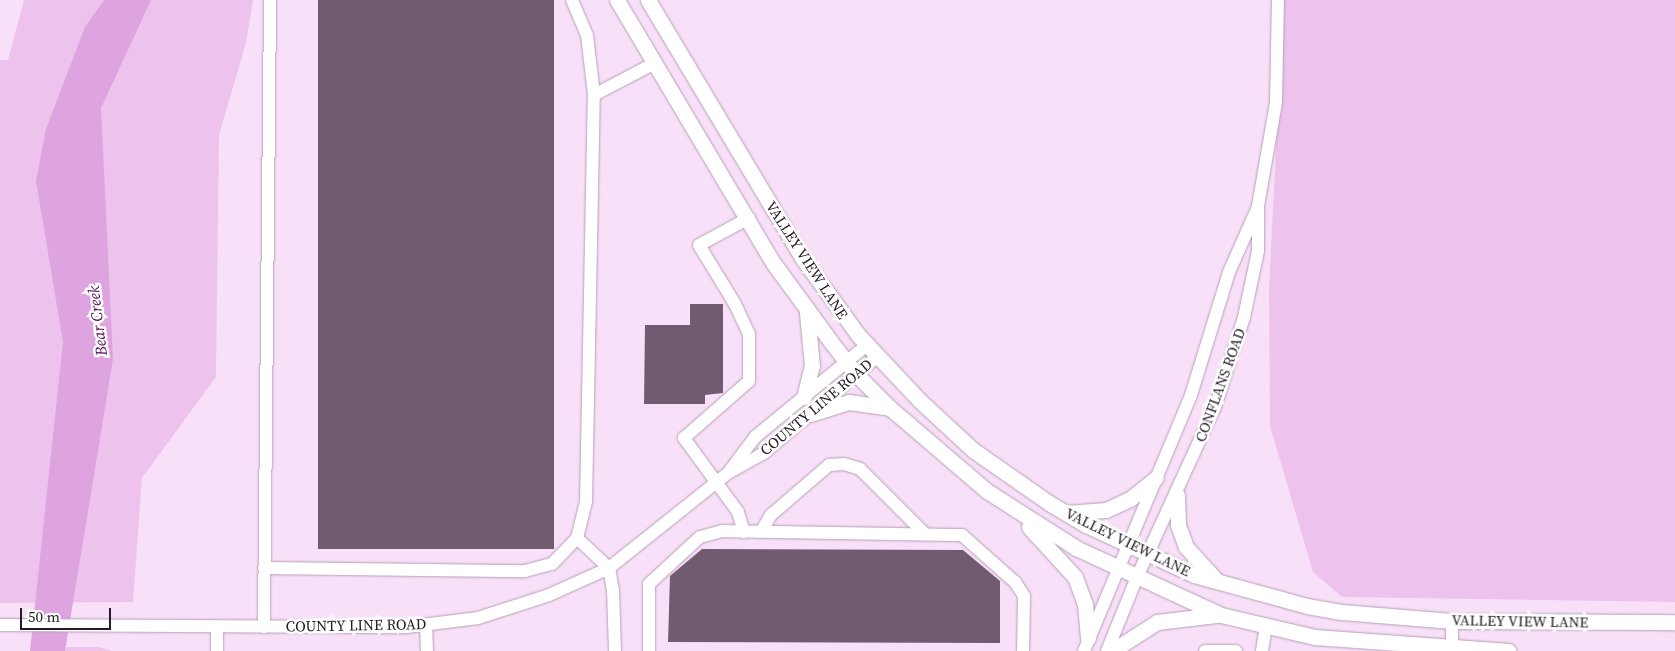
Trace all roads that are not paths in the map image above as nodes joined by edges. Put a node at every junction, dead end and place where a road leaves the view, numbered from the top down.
1 (270, 0) edge
2 (572, 0) edge
3 (617, 0) edge
4 (648, 0) edge
5 (1278, 0) edge
6 (676, 48) junction
7 (655, 63) junction
8 (594, 95) junction
9 (1258, 206) junction
10 (749, 218) junction
11 (807, 309) junction
12 (872, 350) junction
13 (852, 368) junction
14 (804, 398) junction
15 (890, 408) junction
16 (810, 414) junction
17 (728, 473) junction
18 (1156, 478) junction
19 (717, 483) junction
20 (1177, 495) junction
21 (1013, 509) junction
22 (1066, 513) junction
23 (744, 532) junction
24 (761, 532) junction
25 (925, 534) junction
26 (577, 538) junction
27 (1127, 545) junction
28 (1149, 555) junction
29 (264, 568) junction
30 (609, 568) junction
31 (1118, 568) junction
32 (1137, 577) junction
33 (1218, 583) junction
34 (1221, 614) junction
35 (1452, 621) junction
36 (1675, 622) edge
37 (426, 624) junction
38 (0, 625) edge
39 (217, 627) junction
40 (264, 627) junction
41 (1266, 627) junction
42 (1086, 645) edge
43 (1452, 649) edge
44 (217, 651) edge
45 (428, 651) edge
46 (616, 651) edge
47 (649, 651) edge
48 (1023, 651) edge
49 (1107, 651) edge
50 (1112, 651) edge
51 (1205, 651) edge
52 (1236, 651) edge
53 (1262, 651) edge
54 (1508, 651) edge

1 - 29 street
2 - 8 street
3 - 7 main road, VALLEY VIEW LANE
4 - 6 main road, VALLEY VIEW LANE
5 - 9 street, CONFLANS ROAD
6 - 7 main road
6 - 12 main road, VALLEY VIEW LANE
7 - 8 street
7 - 10 main road, VALLEY VIEW LANE
8 - 26 street
9 - 18 street, CONFLANS ROAD
9 - 20 street, CONFLANS ROAD
10 - 11 main road, VALLEY VIEW LANE
10 - 19 street
11 - 13 main road, VALLEY VIEW LANE
11 - 14 main road
12 - 13 street, COUNTY LINE ROAD
12 - 22 main road, VALLEY VIEW LANE
13 - 14 street, COUNTY LINE ROAD
13 - 15 main road, VALLEY VIEW LANE
13 - 16 street, COUNTY LINE ROAD
14 - 17 street, COUNTY LINE ROAD
15 - 16 main road
15 - 21 main road, VALLEY VIEW LANE
16 - 17 street, COUNTY LINE ROAD
17 - 19 street, COUNTY LINE ROAD
18 - 22 main road
18 - 27 street, CONFLANS ROAD
19 - 23 street
19 - 30 street, COUNTY LINE ROAD
20 - 28 street, CONFLANS ROAD
20 - 33 main road
21 - 31 main road, VALLEY VIEW LANE
21 - 42 main road
22 - 27 main road, VALLEY VIEW LANE
23 - 24 street
23 - 47 street
24 - 25 street
24 - 25 street
25 - 48 street
26 - 29 street
26 - 30 street
27 - 28 main road, VALLEY VIEW LANE
27 - 31 street, CONFLANS ROAD
28 - 32 street, CONFLANS ROAD
28 - 33 main road, VALLEY VIEW LANE
29 - 40 street
30 - 37 street, COUNTY LINE ROAD
30 - 46 street
31 - 32 main road, VALLEY VIEW LANE
31 - 42 street, CONFLANS ROAD
32 - 34 main road, VALLEY VIEW LANE
32 - 49 street, CONFLANS ROAD
33 - 35 main road, VALLEY VIEW LANE
34 - 41 main road, VALLEY VIEW LANE
34 - 50 main road
35 - 36 main road, VALLEY VIEW LANE
35 - 43 street
37 - 40 street, COUNTY LINE ROAD
37 - 45 street
38 - 39 street, COUNTY LINE ROAD
39 - 40 street, COUNTY LINE ROAD
39 - 44 street
41 - 43 main road, VALLEY VIEW LANE
41 - 53 street
43 - 54 main road, VALLEY VIEW LANE
51 - 52 street

